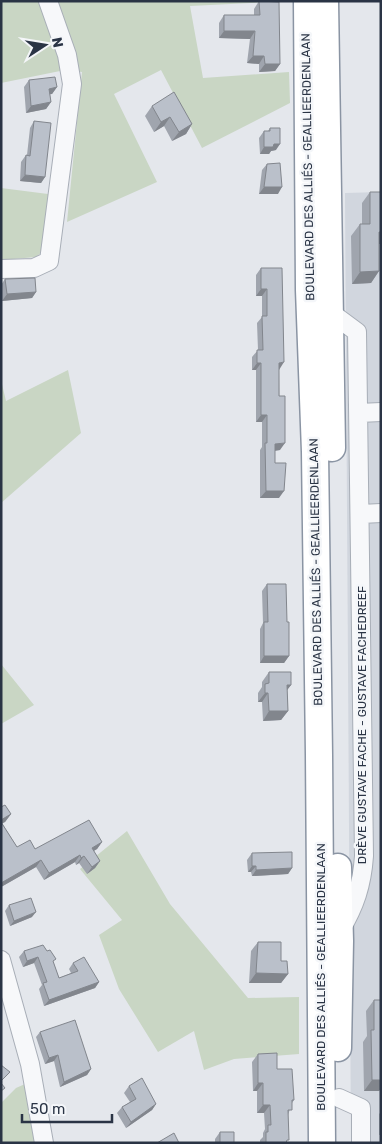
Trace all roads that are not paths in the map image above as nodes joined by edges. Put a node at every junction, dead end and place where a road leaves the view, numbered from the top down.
1 (48, 1) edge
2 (307, 1) edge
3 (325, 1) edge
4 (318, 222) junction
5 (1, 269) edge
6 (320, 312) junction
7 (359, 412) junction
8 (381, 412) edge
9 (361, 514) junction
10 (381, 514) edge
11 (340, 931) junction
12 (1, 960) edge
13 (339, 1098) junction
14 (44, 1143) edge
15 (322, 1143) edge
16 (339, 1143) edge
17 (361, 1143) edge

1 - 5 street
2 - 4 highway, BOULEVARD DES ALLIÉS - GEALLIEERDENLAAN
3 - 4 highway, BOULEVARD DES ALLIÉS - GEALLIEERDENLAAN
4 - 6 highway, BOULEVARD DES ALLIÉS - GEALLIEERDENLAAN
6 - 7 street, DRÈVE GUSTAVE FACHE - GUSTAVE FACHEDREEF
6 - 11 highway, BOULEVARD DES ALLIÉS - GEALLIEERDENLAAN
6 - 15 highway, BOULEVARD DES ALLIÉS - GEALLIEERDENLAAN
7 - 8 street
7 - 9 street, DRÈVE GUSTAVE FACHE - GUSTAVE FACHEDREEF
9 - 10 street
9 - 11 street, DRÈVE GUSTAVE FACHE - GUSTAVE FACHEDREEF
11 - 13 highway, BOULEVARD DES ALLIÉS - GEALLIEERDENLAAN
12 - 14 street
13 - 16 highway, BOULEVARD DES ALLIÉS - GEALLIEERDENLAAN
13 - 17 street, BOULEVARD DES ALLIÉS - GEALLIEERDENLAAN

